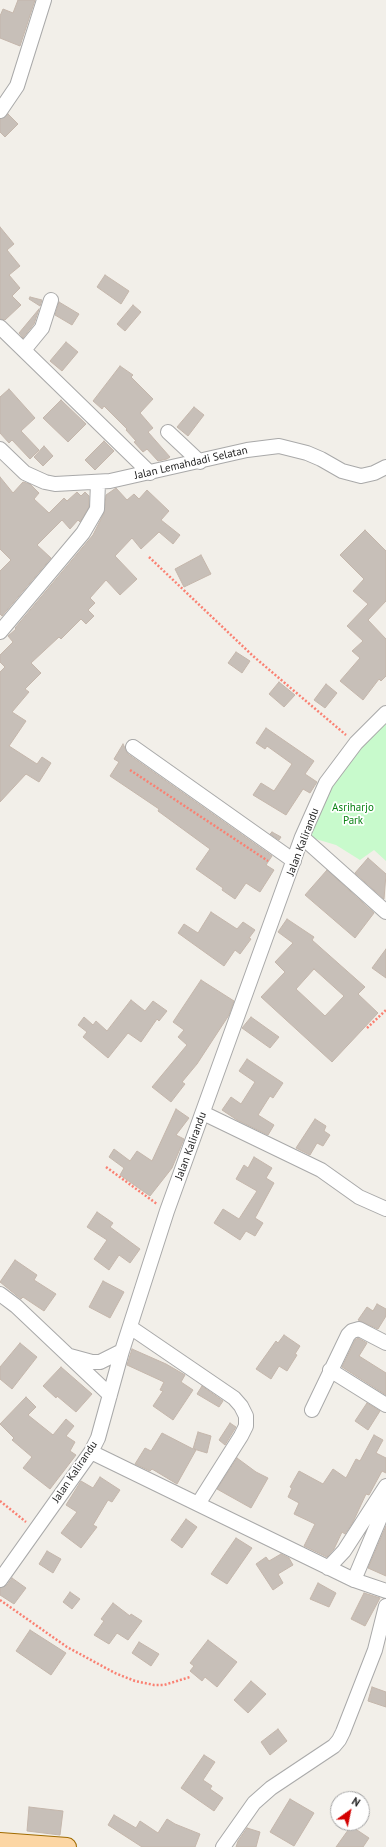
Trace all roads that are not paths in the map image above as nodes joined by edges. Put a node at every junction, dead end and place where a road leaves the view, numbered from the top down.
1 (44, 0) edge
2 (0, 111) edge
3 (51, 300) dead end
4 (0, 327) edge
5 (24, 350) junction
6 (168, 432) dead end
7 (0, 448) edge
8 (200, 462) junction
9 (386, 467) edge
10 (150, 473) junction
11 (98, 482) junction
12 (0, 632) edge
13 (386, 713) edge
14 (133, 747) dead end
15 (302, 837) junction
16 (294, 861) junction
17 (386, 912) edge
18 (203, 1113) junction
19 (386, 1209) edge
20 (0, 1294) edge
21 (130, 1328) junction
22 (386, 1344) edge
23 (122, 1351) junction
24 (68, 1355) junction
25 (330, 1370) junction
26 (110, 1396) junction
27 (386, 1405) edge
28 (312, 1410) dead end
29 (91, 1452) junction
30 (384, 1490) edge
31 (198, 1504) junction
32 (328, 1568) junction
33 (0, 1580) edge
34 (354, 1580) junction
35 (386, 1591) edge
36 (386, 1606) edge
37 (0, 1842) edge
38 (67, 1847) edge
39 (223, 1847) edge

1 - 2 street
3 - 5 street
4 - 5 street
5 - 10 street
6 - 8 street
7 - 11 street, Jalan Lemahdadi Selatan
8 - 9 street, Jalan Lemahdadi Selatan
8 - 10 street, Jalan Lemahdadi Selatan
10 - 11 street, Jalan Lemahdadi Selatan
11 - 12 street
13 - 15 street, Jalan Kalirandu
14 - 16 street
15 - 16 street, Jalan Kalirandu
15 - 17 street
16 - 18 street, Jalan Kalirandu
18 - 19 street
18 - 21 street, Jalan Kalirandu
20 - 24 street
21 - 23 street, Jalan Kalirandu
21 - 31 street
22 - 25 street
23 - 24 street
23 - 26 street, Jalan Kalirandu
24 - 26 street
25 - 27 street
25 - 28 street
26 - 29 street, Jalan Kalirandu
29 - 31 street
29 - 33 street, Jalan Kalirandu
30 - 32 street
30 - 34 street
31 - 32 street
32 - 34 street
34 - 35 street
36 - 39 street
37 - 38 main road

